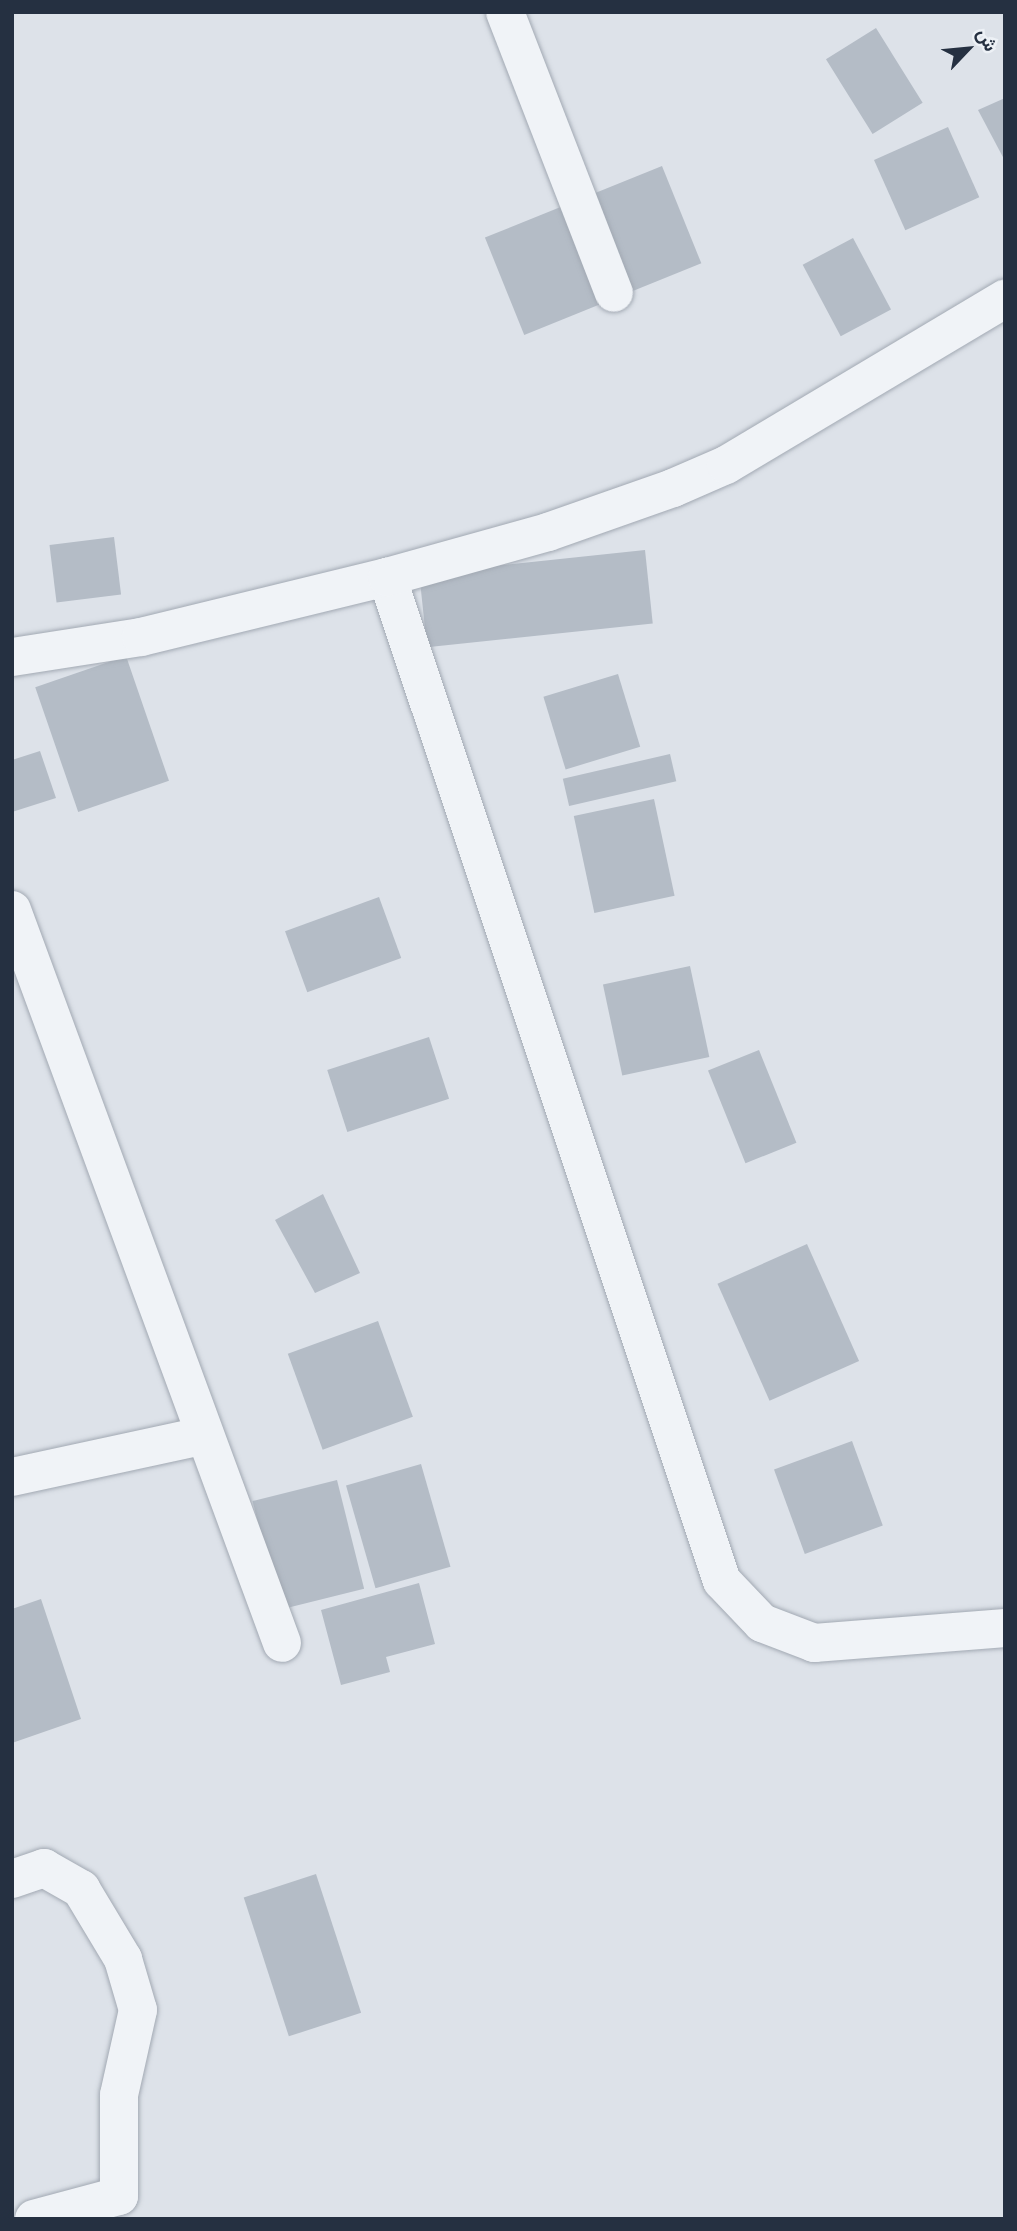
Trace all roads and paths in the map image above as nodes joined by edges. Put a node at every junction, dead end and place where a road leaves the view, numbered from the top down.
1 (505, 12) edge
2 (614, 292) dead end
3 (1005, 299) edge
4 (387, 578) junction
5 (12, 657) edge
6 (12, 910) edge
7 (201, 1436) junction
8 (12, 1477) edge
9 (1005, 1628) edge
10 (282, 1643) dead end
11 (12, 1879) edge
12 (34, 2219) edge

1 - 2 street
3 - 4 street
4 - 5 street
4 - 9 street
6 - 7 street
7 - 8 street
7 - 10 street
11 - 12 street

